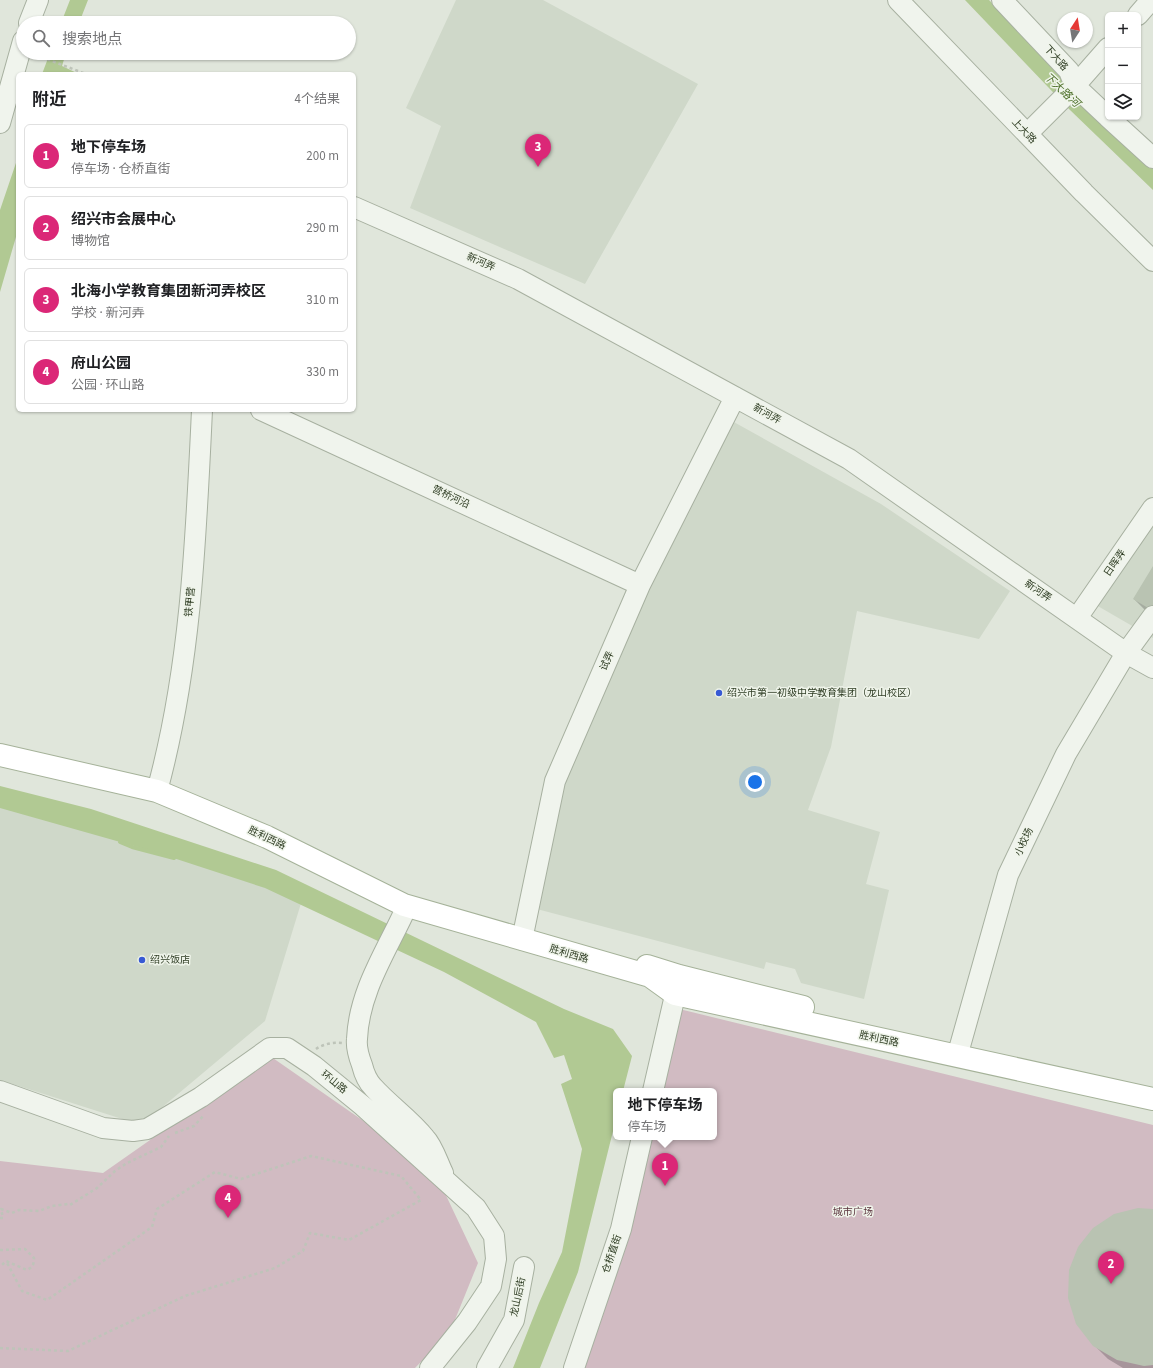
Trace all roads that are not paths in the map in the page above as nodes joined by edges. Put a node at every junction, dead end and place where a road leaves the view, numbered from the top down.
1 (38, 0) edge
2 (898, 0) edge
3 (1002, 0) edge
4 (1151, 0) edge
5 (1141, 12) edge
6 (32, 16) edge
7 (1105, 51) edge
8 (18, 60) edge
9 (1073, 88) junction
10 (1105, 115) edge
11 (1111, 120) edge
12 (0, 123) edge
13 (1027, 134) junction
14 (1153, 158) edge
15 (356, 208) edge
16 (1153, 261) edge
17 (735, 397) junction
18 (202, 412) edge
19 (265, 412) edge
20 (1153, 508) edge
21 (640, 585) junction
22 (1153, 616) edge
23 (1077, 618) junction
24 (1126, 653) junction
25 (1153, 668) edge
26 (0, 744) edge
27 (0, 755) edge
28 (159, 786) junction
29 (403, 915) junction
30 (524, 935) junction
31 (677, 985) junction
32 (960, 1046) junction
33 (1153, 1087) edge
34 (654, 1088) edge
35 (0, 1091) edge
36 (1153, 1099) edge
37 (641, 1140) edge
38 (449, 1184) junction
39 (524, 1267) dead end
40 (430, 1368) edge
41 (487, 1368) edge
42 (574, 1368) edge

1 - 6 street
2 - 13 street, 上大路
3 - 9 street, 下大路
4 - 5 street
7 - 9 street
8 - 12 street
9 - 10 street, 下大路
9 - 13 street
11 - 14 street, 下大路
13 - 16 street, 上大路
15 - 17 street, 新河弄
17 - 21 street, 试弄
17 - 23 street, 新河弄
18 - 28 street, 铁甲营
19 - 21 street, 营桥河沿
20 - 23 street, 日晖弄
21 - 30 street, 试弄
22 - 24 street, 小校场
23 - 24 street, 新河弄
24 - 25 street, 新河弄
24 - 32 street, 小校场
26 - 28 main road, 胜利西路
27 - 28 main road, 胜利西路
28 - 29 main road, 胜利西路
28 - 30 main road, 胜利西路
29 - 30 main road, 胜利西路
29 - 38 street
30 - 31 main road, 胜利西路
31 - 32 main road, 胜利西路
31 - 34 street
31 - 36 main road, 胜利西路
32 - 33 main road, 胜利西路
35 - 38 street, 环山路
37 - 42 street, 仓桥直街
38 - 40 street, 环山路
39 - 41 street, 龙山后街

